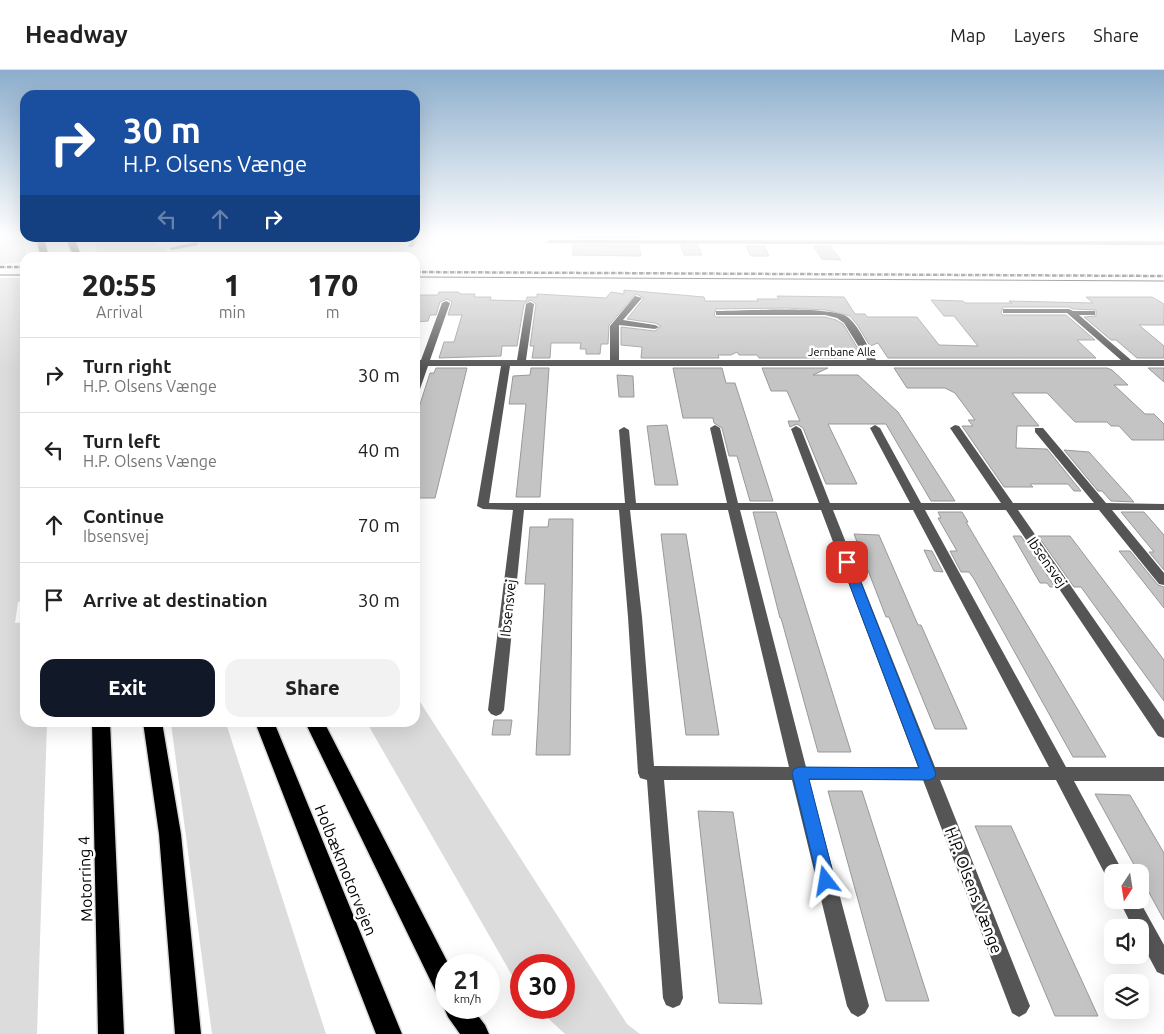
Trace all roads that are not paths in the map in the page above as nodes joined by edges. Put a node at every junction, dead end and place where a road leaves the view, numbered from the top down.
1 (638, 298) dead end
2 (446, 302) dead end
3 (530, 304) dead end
4 (1006, 311) dead end
5 (719, 313) dead end
6 (1071, 313) junction
7 (1092, 313) dead end
8 (617, 322) junction
9 (655, 327) dead end
10 (420, 361) edge
11 (420, 363) edge
12 (506, 363) junction
13 (521, 363) junction
14 (615, 363) junction
15 (873, 363) junction
16 (1129, 363) junction
17 (1164, 363) edge
18 (715, 428) dead end
19 (875, 428) dead end
20 (955, 428) dead end
21 (796, 429) dead end
22 (624, 430) dead end
23 (1039, 430) dead end
24 (519, 506) junction
25 (628, 506) junction
26 (734, 506) junction
27 (826, 507) junction
28 (918, 507) junction
29 (1009, 507) junction
30 (1102, 507) junction
31 (1164, 507) edge
32 (1164, 581) edge
33 (496, 710) dead end
34 (100, 727) edge
35 (153, 727) edge
36 (266, 727) edge
37 (317, 727) edge
38 (1164, 732) edge
39 (655, 773) junction
40 (799, 773) junction
41 (929, 774) junction
42 (1061, 774) junction
43 (1164, 774) edge
44 (1110, 864) edge
45 (1134, 909) edge
46 (435, 963) edge
47 (1164, 965) edge
48 (673, 998) dead end
49 (858, 1006) dead end
50 (1018, 1006) dead end
51 (465, 1019) edge
52 (111, 1034) edge
53 (188, 1034) edge
54 (389, 1034) edge
55 (476, 1034) edge

1 - 8 street
2 - 10 street
3 - 13 street
4 - 6 street
5 - 15 street
6 - 7 street
6 - 16 street
8 - 9 street
8 - 14 street
11 - 12 street, Jernbane Alle
12 - 13 street, Jernbane Alle
12 - 24 street
13 - 14 street, Jernbane Alle
14 - 15 street, Jernbane Alle
15 - 16 street, Jernbane Alle
16 - 17 street, Jernbane Alle
18 - 26 street
19 - 28 street
20 - 29 street, Ibsensvej
21 - 27 street
22 - 25 street
23 - 30 street
24 - 25 street
24 - 33 street, Ibsensvej
25 - 26 street
25 - 39 street
26 - 27 street
26 - 40 street
27 - 28 street
27 - 41 street, H.P. Olsens Vænge
28 - 29 street
28 - 42 street
29 - 30 street
29 - 38 street, Ibsensvej
30 - 31 street
30 - 32 street
34 - 52 highway, Motorring 4
35 - 53 highway
36 - 54 highway, Holbækmotorvejen
37 - 46 highway
39 - 40 street
39 - 48 street
40 - 41 street
40 - 49 street
41 - 42 street
41 - 50 street, H.P. Olsens Vænge
42 - 43 street
42 - 44 street
45 - 47 street
51 - 55 highway

